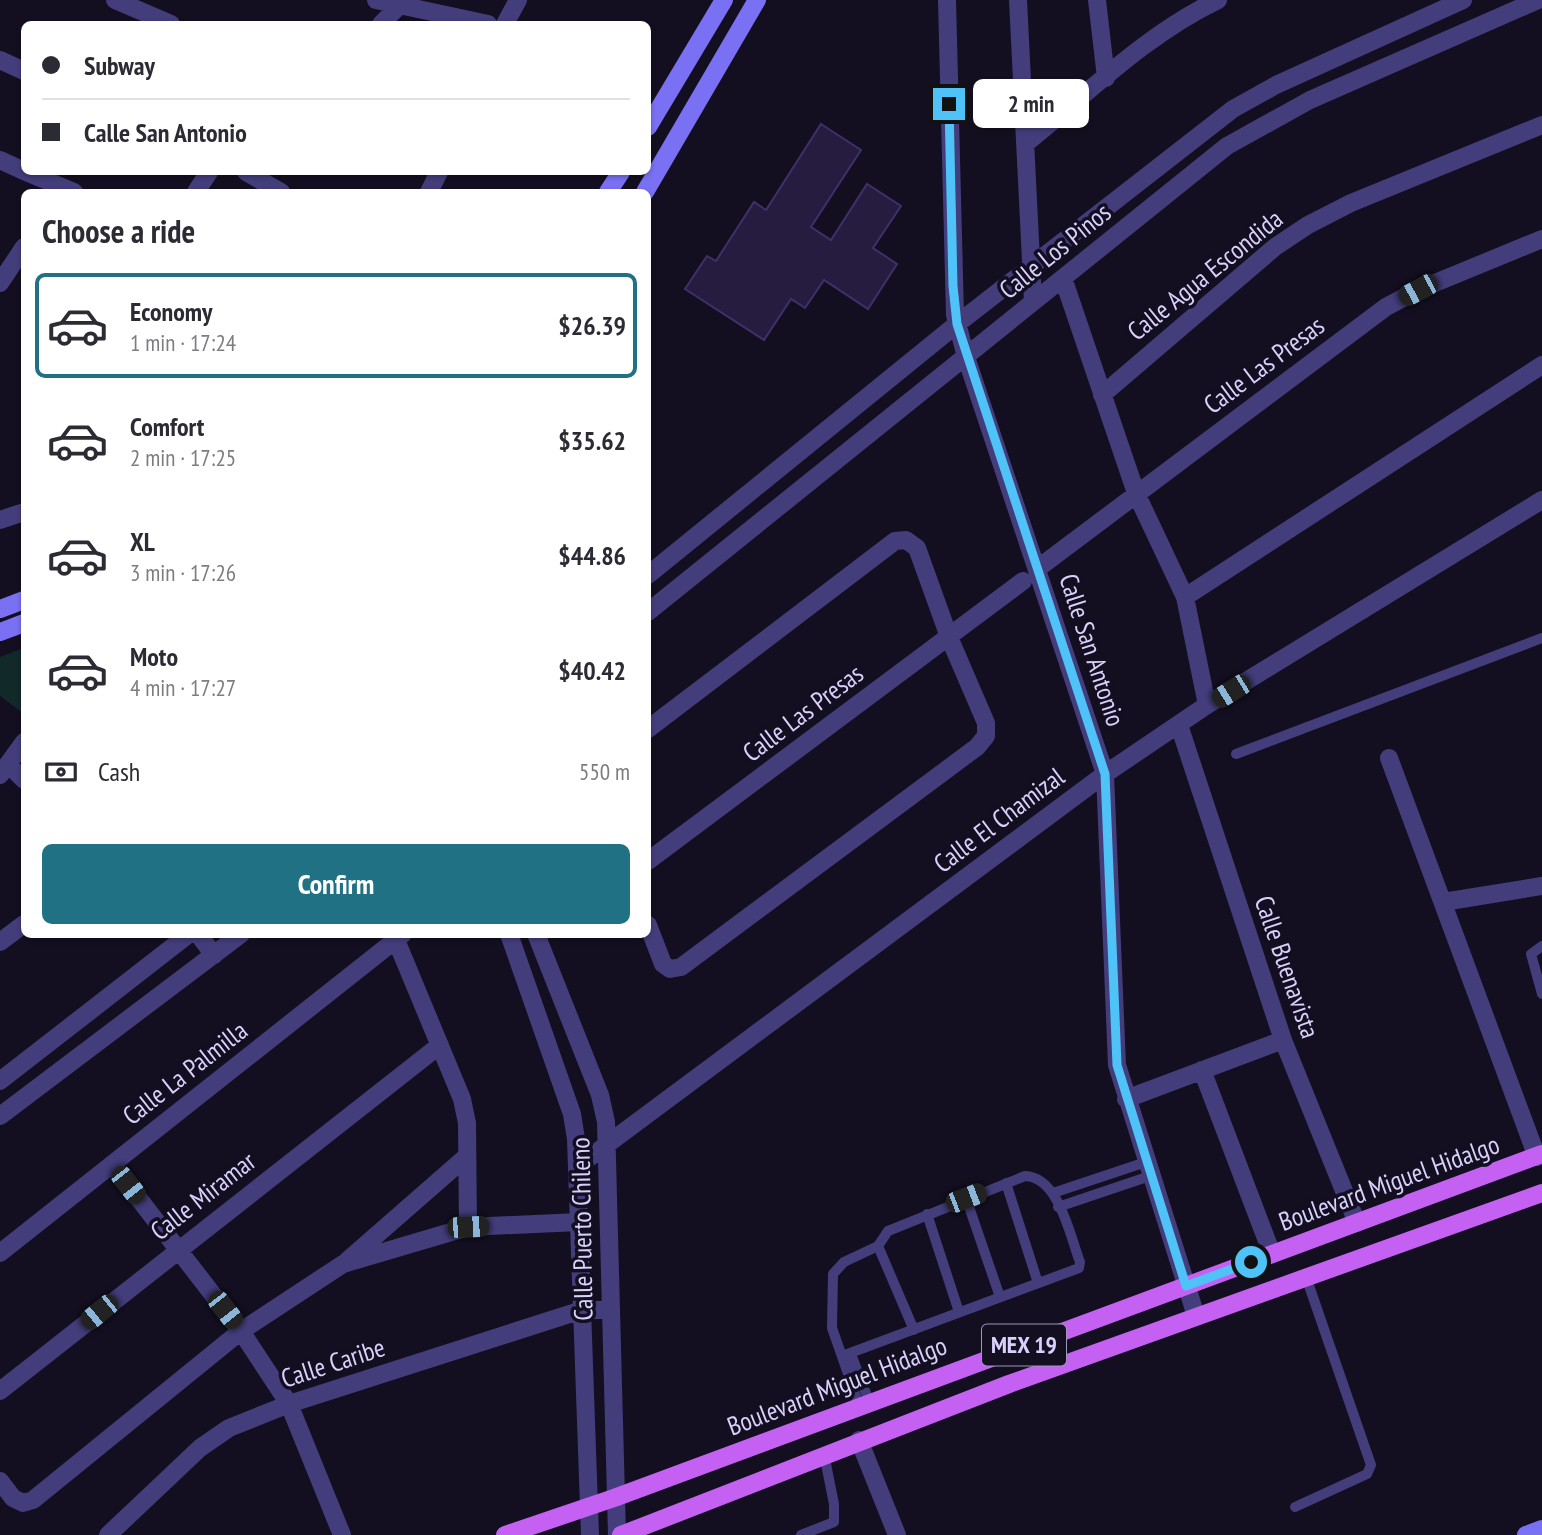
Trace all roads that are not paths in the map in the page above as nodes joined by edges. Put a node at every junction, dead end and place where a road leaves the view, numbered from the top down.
1 (116, 0) edge
2 (376, 0) edge
3 (518, 0) edge
4 (724, 0) edge
5 (757, 0) edge
6 (947, 0) edge
7 (1018, 0) edge
8 (1097, 0) edge
9 (1218, 0) edge
10 (1463, 0) edge
11 (1538, 0) edge
12 (1193, 6) edge
13 (398, 7) junction
14 (164, 21) edge
15 (385, 21) edge
16 (472, 21) edge
17 (507, 21) edge
18 (0, 60) edge
19 (21, 70) edge
20 (1107, 78) junction
21 (651, 122) edge
22 (1542, 125) edge
23 (1024, 144) junction
24 (0, 160) edge
25 (21, 169) edge
26 (33, 175) edge
27 (251, 175) edge
28 (62, 189) edge
29 (276, 189) edge
30 (647, 189) edge
31 (1542, 239) edge
32 (21, 252) edge
33 (1030, 267) junction
34 (1063, 278) junction
35 (0, 283) edge
36 (1033, 301) junction
37 (957, 324) junction
38 (966, 358) junction
39 (1542, 365) edge
40 (1102, 395) junction
41 (1136, 493) junction
42 (1542, 500) edge
43 (21, 513) edge
44 (0, 520) edge
45 (651, 573) edge
46 (1030, 575) junction
47 (1185, 597) junction
48 (21, 601) edge
49 (0, 609) edge
50 (651, 610) edge
51 (21, 624) edge
52 (0, 632) edge
53 (949, 637) junction
54 (1542, 638) edge
55 (1208, 705) junction
56 (1179, 725) junction
57 (651, 727) edge
58 (21, 746) edge
59 (1237, 754) dead end
60 (1390, 758) dead end
61 (4, 769) edge
62 (1105, 774) junction
63 (21, 778) edge
64 (651, 859) edge
65 (1542, 886) edge
66 (1443, 902) junction
67 (21, 926) edge
68 (651, 933) edge
69 (184, 938) edge
70 (201, 938) edge
71 (236, 938) edge
72 (398, 938) edge
73 (399, 938) edge
74 (515, 938) edge
75 (538, 938) edge
76 (0, 942) edge
77 (1542, 946) edge
78 (214, 956) junction
79 (1542, 994) edge
80 (1283, 1040) junction
81 (440, 1045) junction
82 (1202, 1070) junction
83 (0, 1081) edge
84 (1126, 1099) junction
85 (0, 1116) edge
86 (607, 1145) junction
87 (1539, 1155) edge
88 (467, 1156) junction
89 (112, 1164) junction
90 (578, 1166) junction
91 (1148, 1169) junction
92 (1006, 1183) junction
93 (1052, 1192) junction
94 (1542, 1193) edge
95 (966, 1198) junction
96 (1058, 1207) junction
97 (927, 1214) junction
98 (579, 1222) junction
99 (1357, 1223) junction
100 (468, 1227) junction
101 (878, 1246) junction
102 (177, 1248) junction
103 (0, 1253) edge
104 (1272, 1254) junction
105 (344, 1264) junction
106 (1306, 1277) junction
107 (1038, 1283) junction
108 (1186, 1286) junction
109 (1000, 1297) junction
110 (582, 1310) junction
111 (610, 1310) junction
112 (959, 1312) junction
113 (1196, 1316) junction
114 (914, 1329) junction
115 (241, 1331) junction
116 (998, 1354) junction
117 (846, 1355) junction
118 (1009, 1384) junction
119 (0, 1391) edge
120 (864, 1403) junction
121 (289, 1404) junction
122 (859, 1440) junction
123 (824, 1454) junction
124 (0, 1482) edge
125 (614, 1498) junction
126 (588, 1505) junction
127 (1295, 1507) dead end
128 (652, 1529) edge
129 (1542, 1529) edge
130 (108, 1535) edge
131 (342, 1535) edge
132 (505, 1535) edge
133 (590, 1535) edge
134 (619, 1535) edge
135 (801, 1535) edge
136 (897, 1535) edge
137 (1525, 1535) edge

1 - 14 street
2 - 13 street
3 - 17 street
4 - 21 street
5 - 30 street
6 - 37 street, Calle San Antonio
7 - 23 street
8 - 20 street
9 - 12 street
10 - 33 street, Calle Los Pinos
11 - 34 street, Calle Los Pinos
12 - 20 street
13 - 15 street
13 - 16 street
18 - 19 street
20 - 23 street
22 - 40 street, Calle Agua Escondida
23 - 33 street
24 - 25 street
26 - 28 street
27 - 29 street
31 - 41 street, Calle Las Presas
32 - 35 street
33 - 36 street
33 - 37 street, Calle Los Pinos
34 - 36 street, Calle Los Pinos
34 - 40 street
36 - 38 street, Calle Los Pinos
37 - 38 street, Calle San Antonio
37 - 45 street, Calle Los Pinos
38 - 46 street, Calle San Antonio
38 - 50 street, Calle Los Pinos
39 - 47 street
40 - 41 street
41 - 46 street, Calle Las Presas
41 - 47 street
42 - 55 street, Calle El Chamizal
43 - 44 street
46 - 53 street, Calle Las Presas
46 - 62 street, Calle San Antonio
47 - 55 street
48 - 49 street
51 - 52 street
53 - 57 street
53 - 64 street, Calle Las Presas
53 - 68 street
54 - 59 lane
55 - 56 street, Calle El Chamizal
56 - 62 street, Calle El Chamizal
56 - 80 street, Calle Buenavista
58 - 61 street
60 - 66 street
61 - 63 street
62 - 84 street, Calle San Antonio
62 - 86 street, Calle El Chamizal
65 - 66 street
66 - 87 street
67 - 76 street
69 - 83 street
70 - 78 street
71 - 78 street
72 - 89 street, Calle La Palmilla
73 - 81 street
74 - 90 street, Calle Puerto Chileno
75 - 86 street, Calle Puerto Chileno
77 - 79 lane
78 - 85 street
80 - 82 street
80 - 99 street, Calle Buenavista
81 - 88 street
81 - 102 street, Calle Miramar
82 - 84 street
82 - 104 street
84 - 91 street, Calle San Antonio
86 - 90 street, Calle El Chamizal
86 - 111 street, Calle Puerto Chileno
87 - 99 main road, Boulevard Miguel Hidalgo / MEX 19
88 - 100 street
88 - 105 street
89 - 102 street
89 - 103 street, Calle La Palmilla
90 - 98 street, Calle Puerto Chileno
91 - 93 lane
91 - 96 lane
91 - 108 street, Calle San Antonio
92 - 93 lane
92 - 95 lane
92 - 107 lane
93 - 96 lane
94 - 106 main road, MEX 19
95 - 97 lane
95 - 109 lane
96 - 107 lane
97 - 101 lane
97 - 112 lane
98 - 100 street
98 - 110 street, Calle Puerto Chileno
99 - 104 main road, Boulevard Miguel Hidalgo / MEX 19
100 - 105 street
101 - 114 lane
101 - 117 lane
102 - 115 street
102 - 119 street, Calle Miramar
104 - 108 main road, Boulevard Miguel Hidalgo / MEX 19
105 - 115 street
106 - 113 main road, MEX 19
106 - 127 lane
107 - 109 lane
108 - 113 street, Calle San Antonio
108 - 116 main road, Boulevard Miguel Hidalgo / MEX 19
109 - 112 lane
110 - 111 street, Calle Caribe
110 - 121 street, Calle Caribe
110 - 126 street, Calle Puerto Chileno
111 - 125 street, Calle Puerto Chileno
112 - 114 lane
113 - 118 main road, MEX 19
114 - 117 lane
115 - 121 street
115 - 124 street
116 - 118 main road
116 - 120 main road, Boulevard Miguel Hidalgo / MEX 19
117 - 120 lane
118 - 122 main road, MEX 19
120 - 125 main road, Boulevard Miguel Hidalgo / MEX 19
121 - 130 street, Calle Caribe
121 - 131 street
122 - 123 main road, MEX 19
122 - 136 street
123 - 128 main road, MEX 19
123 - 135 lane
125 - 126 main road, Boulevard Miguel Hidalgo / MEX 19
125 - 134 street, Calle Puerto Chileno
126 - 132 main road, Boulevard Miguel Hidalgo / MEX 19
126 - 133 street, Calle Puerto Chileno
128 - 134 main road, MEX 19
129 - 137 street

